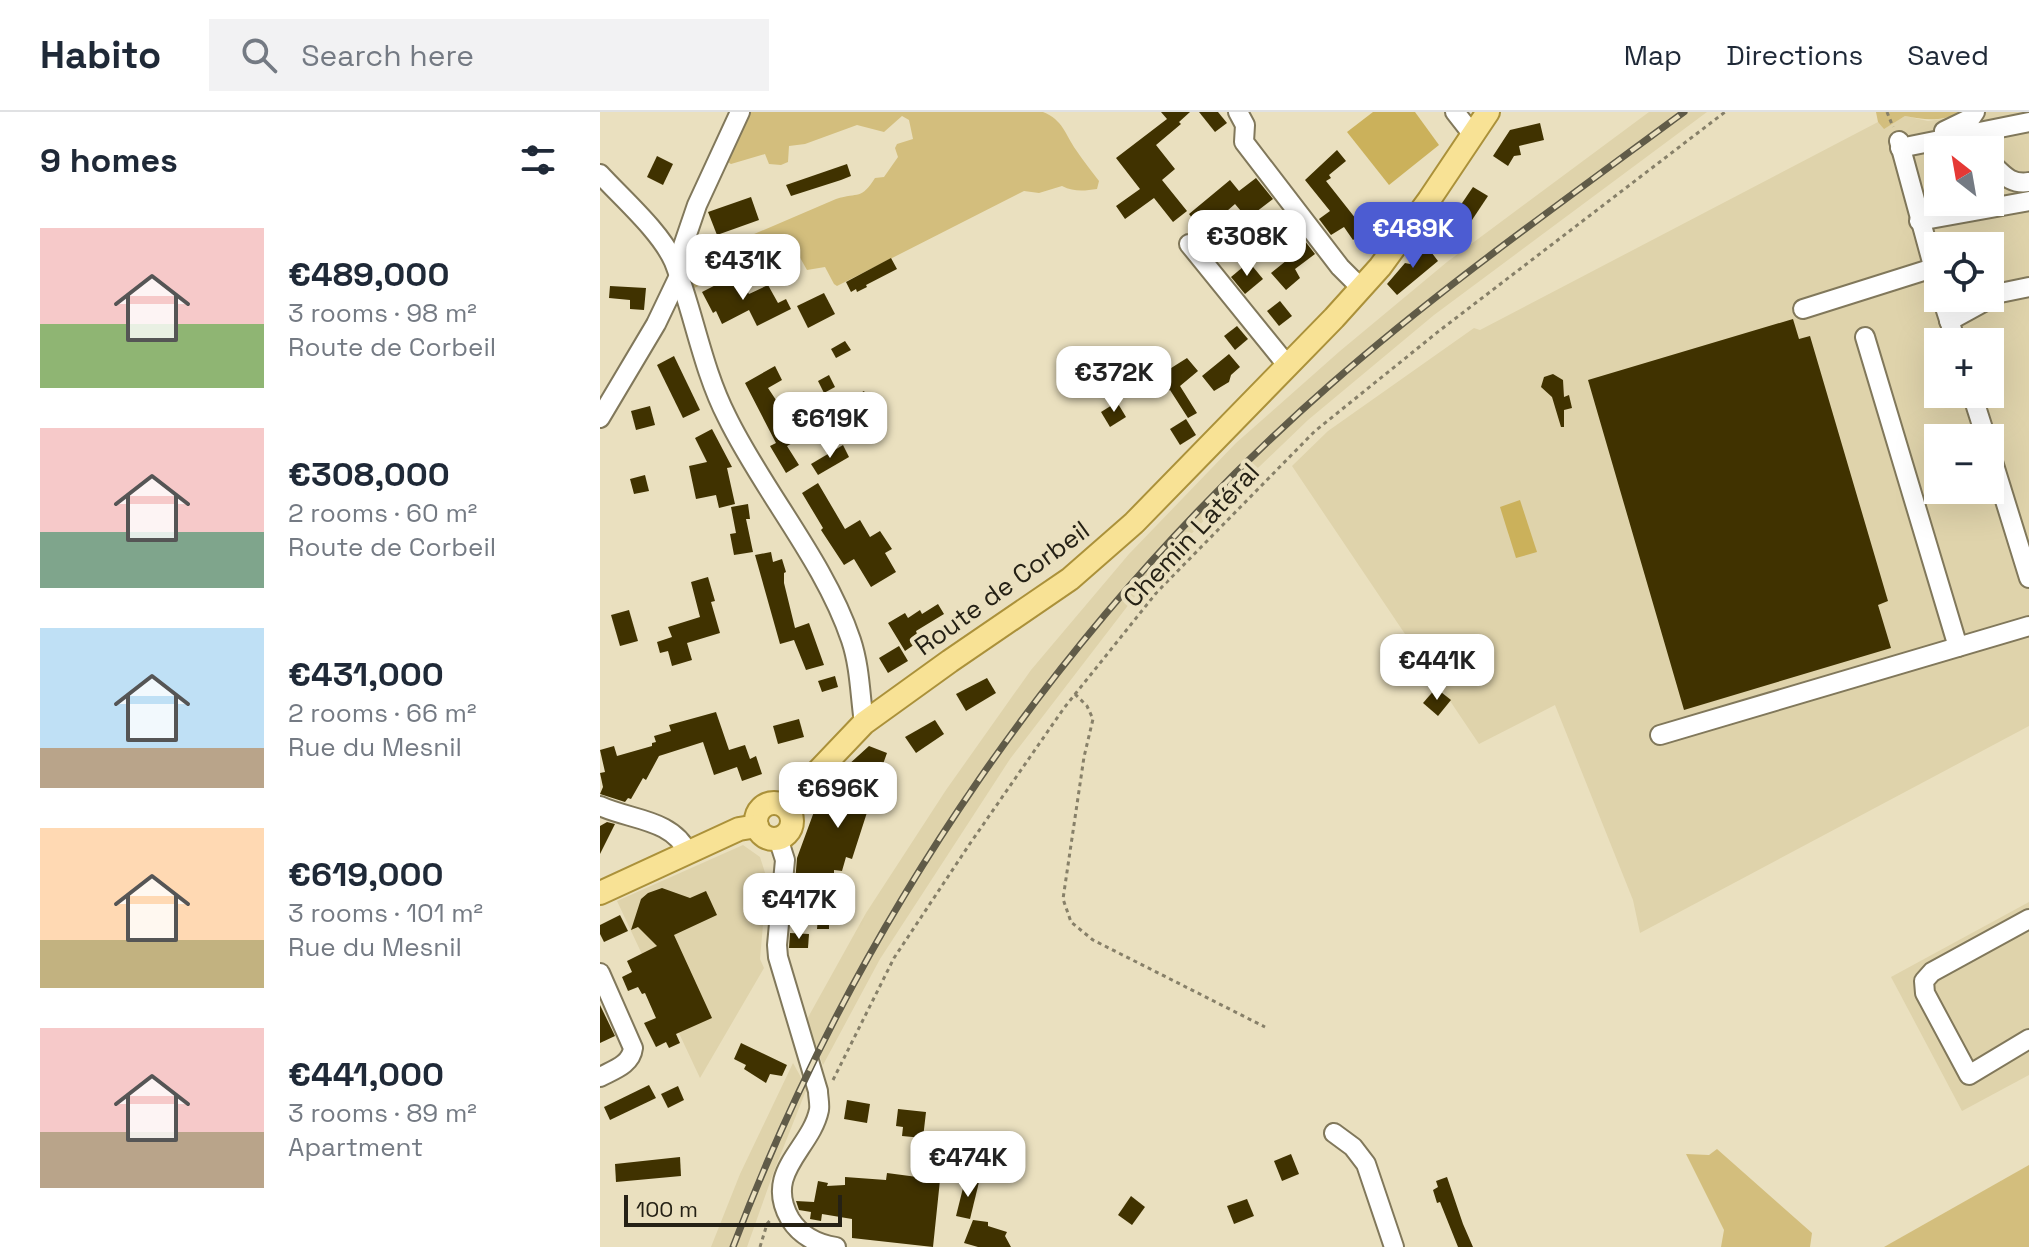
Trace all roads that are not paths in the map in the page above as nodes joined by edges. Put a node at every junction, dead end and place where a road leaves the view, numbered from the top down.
1 (740, 112) edge
2 (1238, 112) edge
3 (1455, 112) edge
4 (1488, 112) edge
5 (1975, 112) edge
6 (2029, 122) edge
7 (1962, 134) joint
8 (1473, 135) junction
9 (1938, 136) edge
10 (1953, 136) edge
11 (1924, 142) edge
12 (600, 174) edge
13 (2004, 176) edge
14 (2029, 182) edge
15 (2029, 201) edge
16 (1919, 221) junction
17 (1924, 238) edge
18 (1189, 244) dead end
19 (678, 278) junction
20 (1924, 279) edge
21 (2029, 287) edge
22 (1361, 288) junction
23 (1803, 309) dead end
24 (1946, 312) edge
25 (1949, 321) junction
26 (1951, 328) edge
27 (1865, 337) dead end
28 (1287, 365) junction
29 (600, 418) edge
30 (2004, 497) edge
31 (2029, 578) edge
32 (2029, 626) edge
33 (1958, 647) junction
34 (864, 723) junction
35 (1660, 735) dead end
36 (600, 806) edge
37 (785, 806) junction
38 (757, 826) junction
39 (778, 838) junction
40 (688, 853) junction
41 (600, 893) edge
42 (2029, 919) edge
43 (600, 973) edge
44 (2029, 1039) edge
45 (600, 1077) edge
46 (1334, 1133) dead end
47 (836, 1247) edge
48 (1394, 1247) edge

1 - 19 street
2 - 22 street
3 - 8 street
4 - 8 main road, Route de Corbeil
5 - 9 street
6 - 7 street
7 - 10 street
8 - 22 main road, Route de Corbeil
11 - 16 street
12 - 19 street
13 - 14 street
15 - 16 street
16 - 17 street
18 - 28 street
19 - 29 street
19 - 34 street
20 - 23 street
21 - 25 street
22 - 28 main road, Route de Corbeil
24 - 25 street
25 - 26 street
27 - 33 street
28 - 34 main road, Route de Corbeil
30 - 31 street
32 - 33 street
33 - 35 street
34 - 37 main road, Route de Corbeil
36 - 40 street
37 - 38 main road
37 - 39 main road
38 - 39 main road
38 - 40 main road
39 - 47 street
40 - 41 main road
42 - 44 street
43 - 45 street
46 - 48 street

